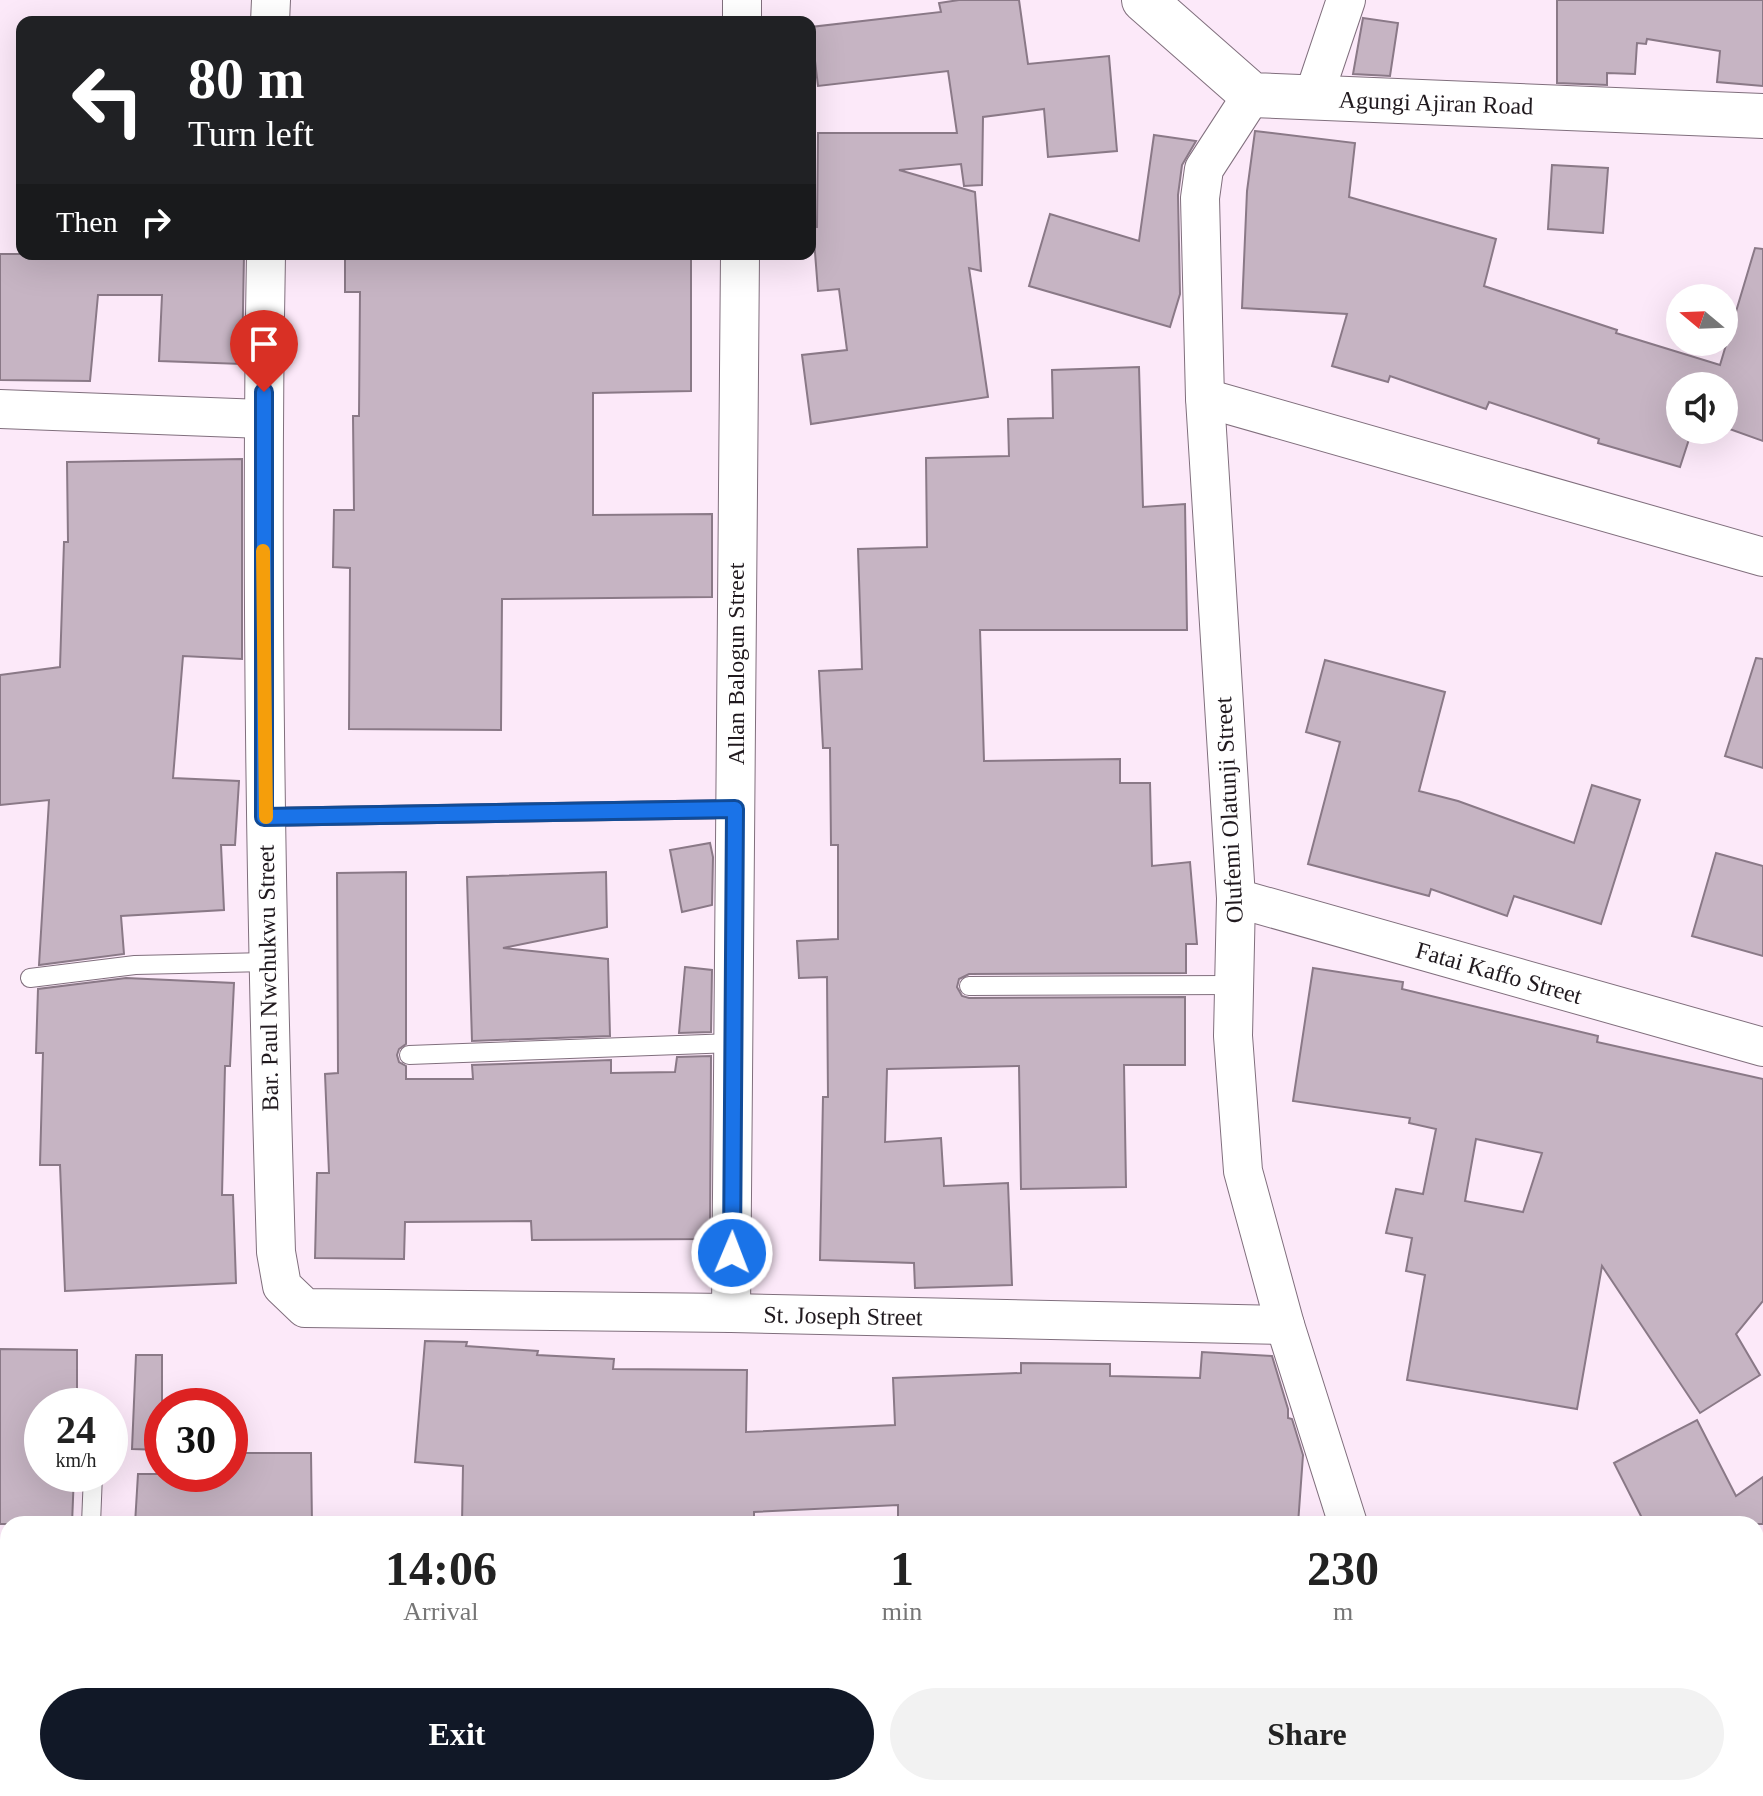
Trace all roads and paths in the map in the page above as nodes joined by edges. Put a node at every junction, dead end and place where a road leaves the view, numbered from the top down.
1 (1144, 0) edge
2 (1346, 0) edge
3 (1252, 95) junction
4 (1313, 98) junction
5 (1763, 116) edge
6 (266, 260) edge
7 (740, 260) edge
8 (1205, 398) junction
9 (0, 409) edge
10 (263, 419) junction
11 (1763, 557) edge
12 (735, 809) junction
13 (264, 817) junction
14 (1236, 898) junction
15 (268, 962) junction
16 (30, 978) dead end
17 (1234, 985) junction
18 (969, 986) dead end
19 (733, 1043) junction
20 (1763, 1047) edge
21 (409, 1055) dead end
22 (305, 1308) joint
23 (731, 1313) junction
24 (1285, 1325) junction
25 (92, 1492) edge
26 (91, 1516) edge
27 (1345, 1516) edge

1 - 3 street
2 - 4 street
3 - 4 street, Agungi Ajiran Road
3 - 8 street, Olufemi Olatunji Street
4 - 5 street, Agungi Ajiran Road
6 - 10 street, Bar. Paul Nwchukwu Street
7 - 12 street, Allan Balogun Street
8 - 11 street
8 - 14 street, Olufemi Olatunji Street
9 - 10 street
10 - 13 street, Bar. Paul Nwchukwu Street
12 - 13 lane
12 - 19 street, Allan Balogun Street
13 - 15 street, Bar. Paul Nwchukwu Street
14 - 17 street, Olufemi Olatunji Street
14 - 20 street, Fatai Kaffo Street
15 - 16 lane
15 - 22 street, Bar. Paul Nwchukwu Street
17 - 18 lane
17 - 24 street, Olufemi Olatunji Street
19 - 21 lane
19 - 23 street, Allan Balogun Street
22 - 23 street, St. Joseph Street
23 - 24 street, St. Joseph Street
24 - 27 street, Olufemi Olatunji Street
25 - 26 lane

